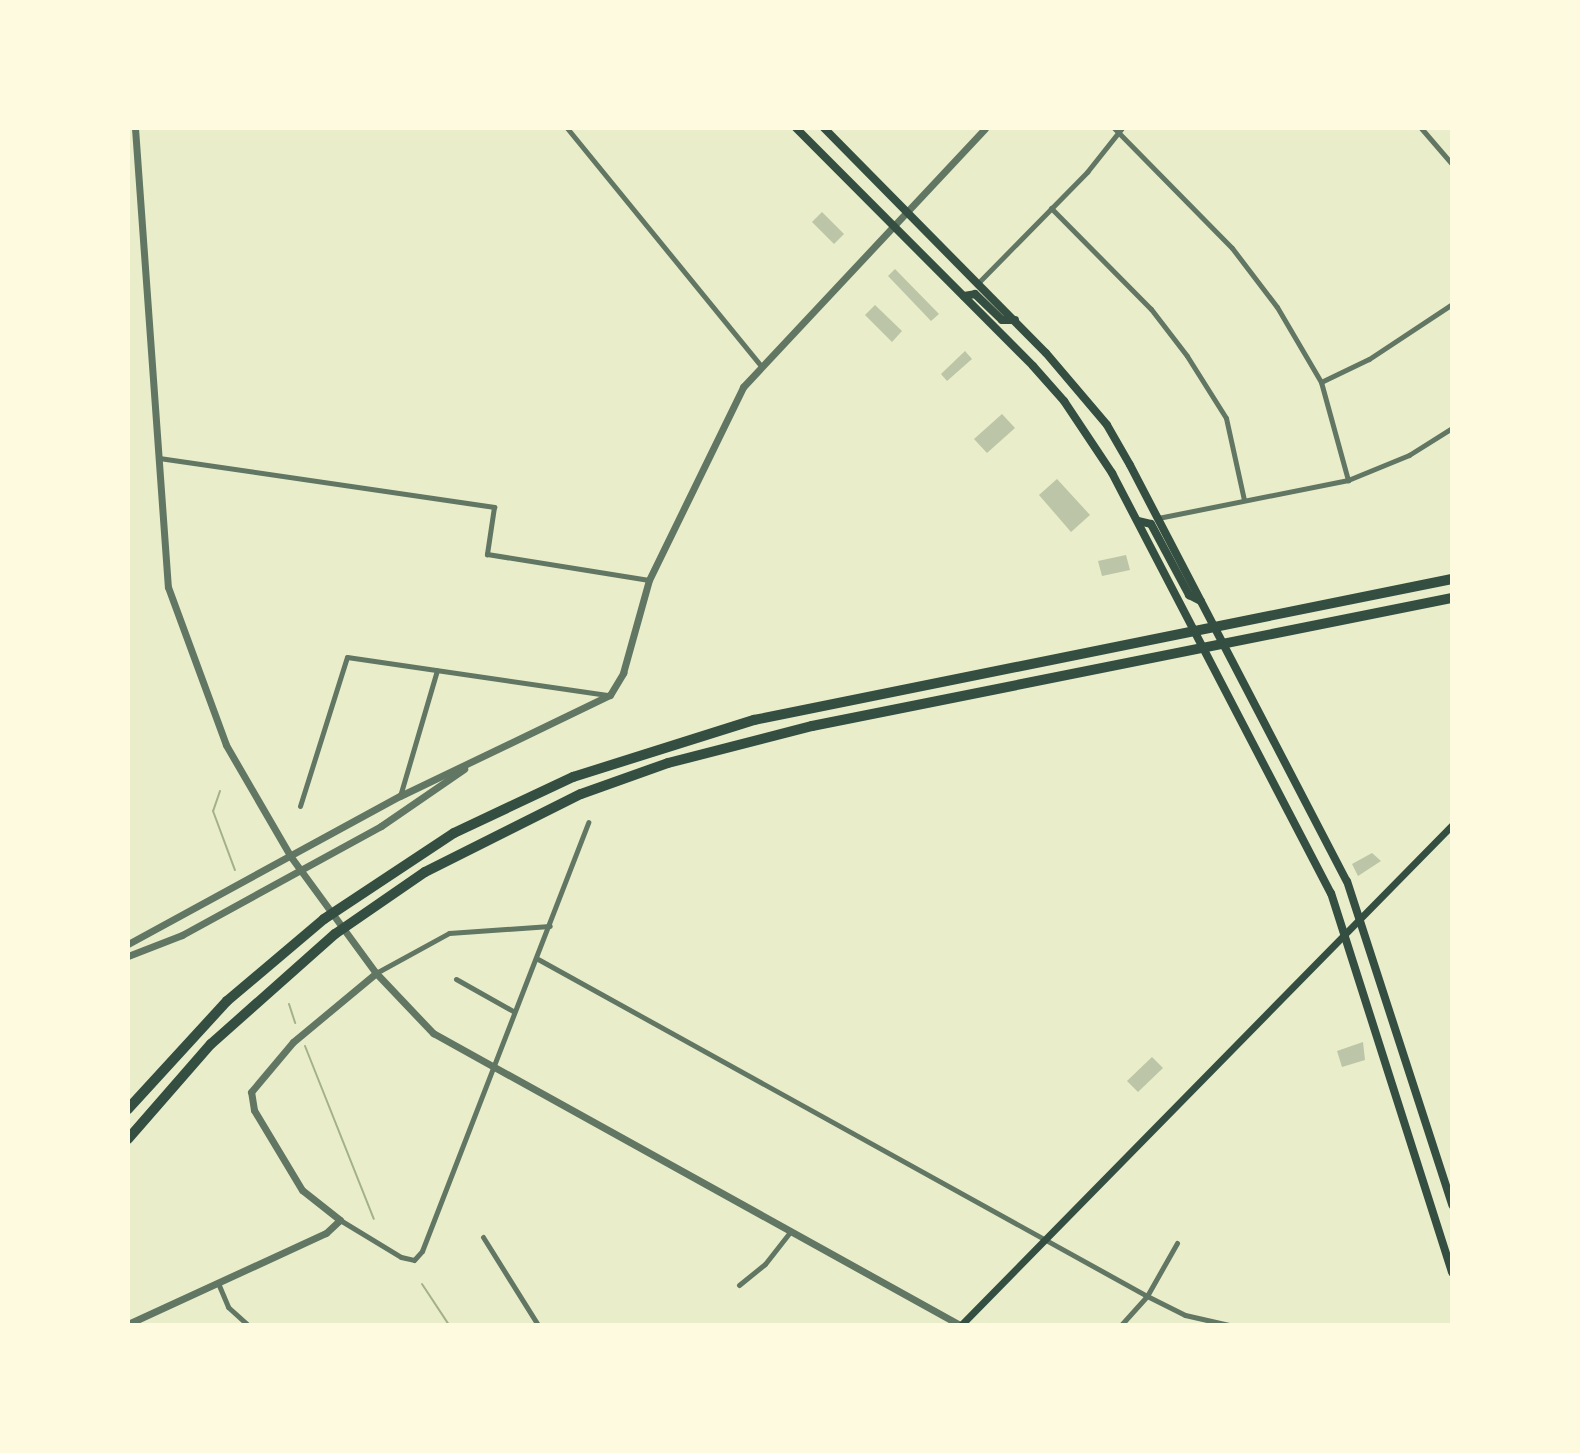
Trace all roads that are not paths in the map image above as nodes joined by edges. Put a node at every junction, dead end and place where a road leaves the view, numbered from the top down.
1 (135, 128) edge
2 (567, 128) edge
3 (796, 128) edge
4 (824, 128) edge
5 (985, 128) edge
6 (1421, 128) edge
7 (1118, 130) edge
8 (1452, 164) edge
9 (1051, 208) junction
10 (908, 211) junction
11 (894, 226) junction
12 (978, 283) junction
13 (964, 296) junction
14 (1452, 304) edge
15 (1015, 320) junction
16 (760, 365) junction
17 (1321, 382) junction
18 (1452, 428) edge
19 (156, 459) junction
20 (1348, 480) junction
21 (1244, 500) junction
22 (1157, 518) junction
23 (1138, 521) junction
24 (1452, 579) edge
25 (649, 580) junction
26 (1452, 598) edge
27 (1202, 602) junction
28 (437, 670) junction
29 (610, 695) junction
30 (484, 755) junction
31 (400, 796) junction
32 (300, 806) dead end
33 (588, 822) dead end
34 (1452, 825) edge
35 (291, 857) junction
36 (300, 870) junction
37 (1362, 918) junction
38 (550, 926) junction
39 (1346, 933) junction
40 (128, 944) edge
41 (128, 956) edge
42 (536, 958) junction
43 (376, 973) junction
44 (456, 979) dead end
45 (513, 1011) junction
46 (492, 1066) junction
47 (128, 1109) edge
48 (128, 1139) edge
49 (1452, 1205) edge
50 (340, 1220) junction
51 (791, 1231) junction
52 (1045, 1236) junction
53 (483, 1237) dead end
54 (1177, 1243) dead end
55 (1452, 1272) edge
56 (217, 1282) junction
57 (739, 1285) dead end
58 (1147, 1296) junction
59 (128, 1324) edge
60 (248, 1325) edge
61 (538, 1325) edge
62 (961, 1325) edge
63 (1121, 1325) edge
64 (1229, 1325) edge

1 - 19 street
2 - 16 street
3 - 11 main road
4 - 10 main road
5 - 10 street
6 - 8 street
7 - 9 street
7 - 17 street
9 - 12 street
9 - 21 street
10 - 11 street
10 - 12 main road
11 - 13 main road
11 - 16 street
12 - 15 main road
13 - 15 main road
13 - 23 main road
14 - 17 street
15 - 22 main road
16 - 25 street
17 - 20 street
18 - 20 street
19 - 25 street
19 - 35 street
20 - 21 street
21 - 22 street
22 - 27 main road
23 - 27 main road
23 - 39 main road
24 - 47 highway
25 - 29 street
26 - 48 highway
27 - 37 main road
28 - 29 street
28 - 31 street
28 - 32 street
29 - 30 street
30 - 31 street
30 - 36 street
31 - 35 street
33 - 38 street
34 - 37 main road
35 - 36 street
35 - 40 street
36 - 41 street
36 - 43 street
37 - 39 main road
37 - 49 main road
38 - 42 street
38 - 43 street
39 - 52 main road
39 - 55 main road
42 - 45 street
42 - 52 street
43 - 46 street
43 - 50 street
44 - 45 street
45 - 46 street
46 - 50 street
46 - 51 street
50 - 56 street
51 - 57 street
51 - 62 street
52 - 58 street
52 - 62 main road
53 - 61 street
54 - 58 street
56 - 59 street
56 - 60 street
58 - 63 street
58 - 64 street

